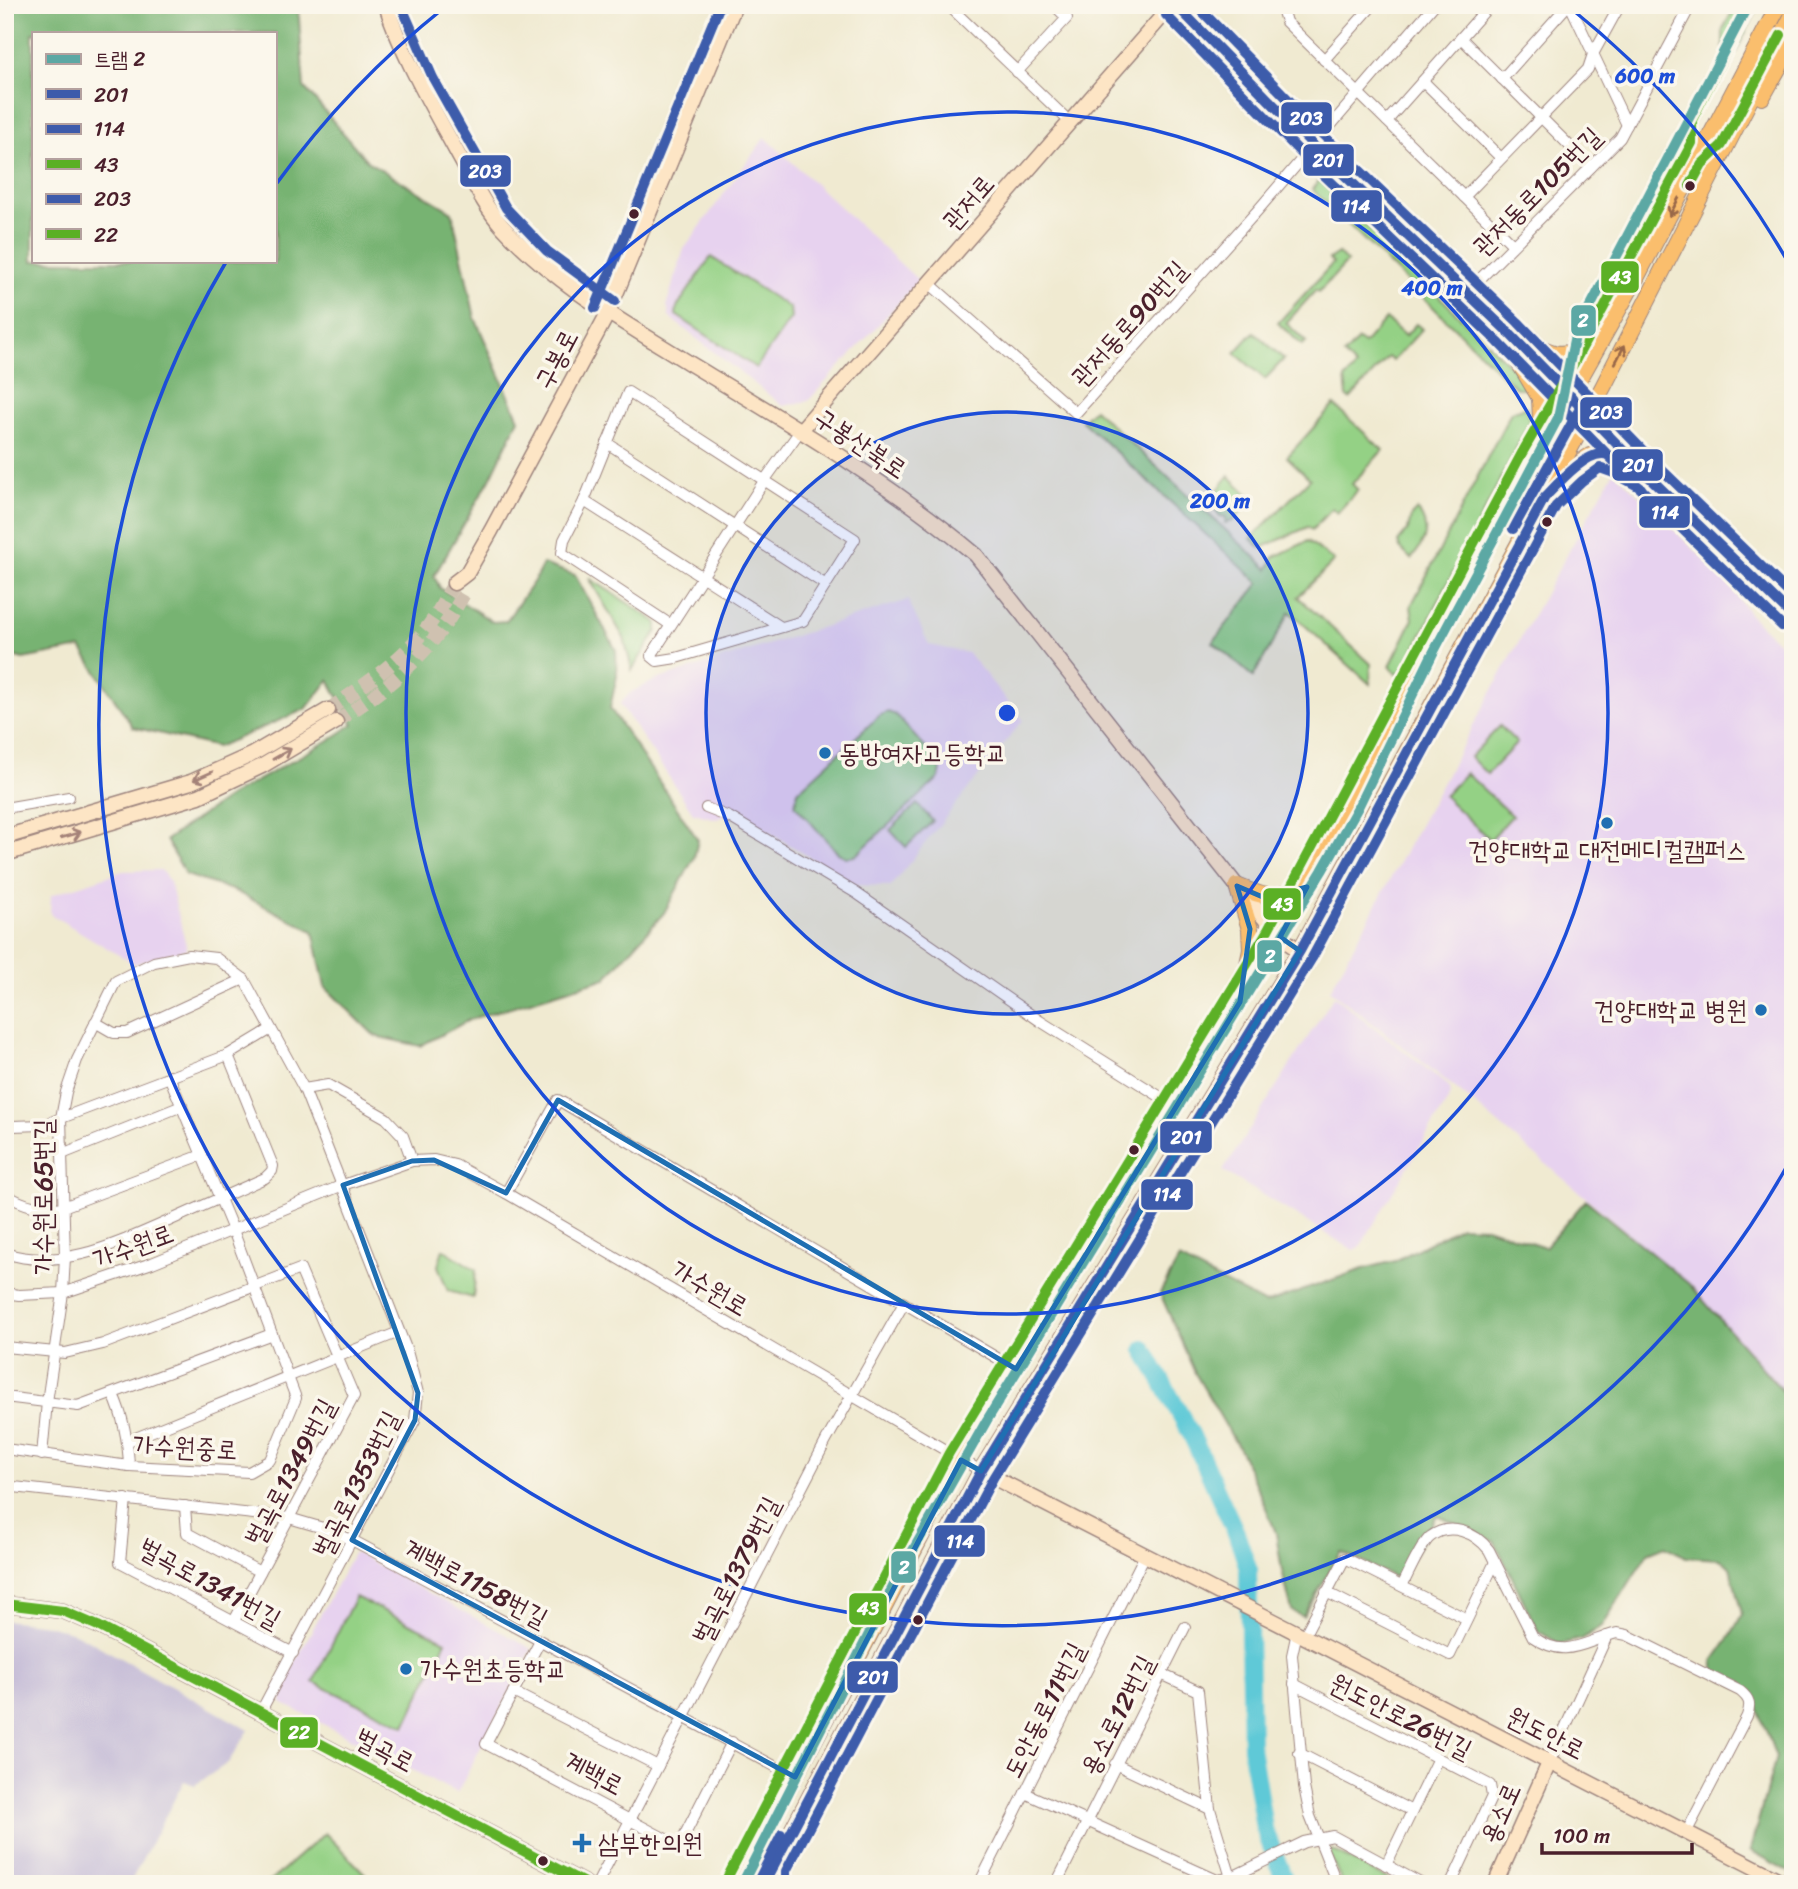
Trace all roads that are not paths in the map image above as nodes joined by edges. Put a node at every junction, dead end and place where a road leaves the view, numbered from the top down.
1 (386, 5) edge
2 (735, 5) edge
3 (948, 5) edge
4 (1054, 5) edge
5 (1174, 5) edge
6 (1285, 5) edge
7 (1373, 5) edge
8 (1434, 5) edge
9 (1490, 5) edge
10 (1620, 5) edge
11 (1691, 5) edge
12 (1766, 5) edge
13 (1779, 5) edge
14 (1572, 7) edge
15 (1793, 15) edge
16 (1461, 38) junction
17 (1793, 42) edge
18 (1592, 54) junction
19 (1324, 60) junction
20 (1017, 72) junction
21 (1502, 79) junction
22 (1423, 81) junction
23 (1358, 91) junction
24 (1541, 117) junction
25 (1387, 121) junction
26 (1070, 122) junction
27 (1627, 125) junction
28 (1314, 145) junction
29 (1706, 146) junction
30 (1501, 158) junction
31 (1591, 167) junction
32 (1713, 172) junction
33 (1464, 197) junction
34 (1513, 245) junction
35 (1636, 278) junction
36 (929, 283) junction
37 (1467, 292) junction
38 (608, 313) junction
39 (1508, 332) junction
40 (1571, 396) junction
41 (1588, 414) junction
42 (800, 431) junction
43 (607, 443) junction
44 (1534, 460) junction
45 (1648, 476) junction
46 (764, 481) junction
47 (1545, 497) junction
48 (584, 501) junction
49 (735, 526) junction
50 (702, 577) junction
51 (826, 585) junction
52 (461, 586) tunnel mouth
53 (1793, 617) edge
54 (671, 625) junction
55 (781, 627) junction
56 (69, 797) dead end
57 (5, 808) edge
58 (706, 808) dead end
59 (5, 837) edge
60 (5, 853) edge
61 (1237, 886) junction
62 (1307, 887) junction
63 (1280, 937) junction
64 (1300, 951) junction
65 (244, 979) junction
66 (1240, 1002) junction
67 (95, 1022) junction
68 (271, 1029) junction
69 (228, 1055) junction
70 (170, 1076) junction
71 (303, 1089) junction
72 (182, 1106) junction
73 (1175, 1106) junction
74 (61, 1118) junction
75 (5, 1124) edge
76 (62, 1154) junction
77 (202, 1155) junction
78 (412, 1161) junction
79 (343, 1185) junction
80 (506, 1193) junction
81 (5, 1194) edge
82 (219, 1199) junction
83 (63, 1207) junction
84 (233, 1230) junction
85 (5, 1252) edge
86 (65, 1257) junction
87 (255, 1287) junction
88 (5, 1293) edge
89 (63, 1293) junction
90 (904, 1303) junction
91 (399, 1332) junction
92 (272, 1334) junction
93 (5, 1347) edge
94 (54, 1353) junction
95 (338, 1357) junction
96 (1016, 1369) junction
97 (289, 1377) junction
98 (852, 1393) junction
99 (113, 1394) junction
100 (5, 1397) edge
101 (47, 1402) junction
102 (128, 1441) junction
103 (5, 1449) edge
104 (42, 1455) junction
105 (961, 1460) junction
106 (129, 1465) junction
107 (981, 1471) junction
108 (5, 1486) edge
109 (126, 1499) junction
110 (185, 1506) junction
111 (289, 1518) junction
112 (352, 1541) junction
113 (1145, 1555) junction
114 (1495, 1562) junction
115 (260, 1572) junction
116 (1402, 1586) junction
117 (1326, 1592) junction
118 (5, 1604) edge
119 (1467, 1619) junction
120 (234, 1621) junction
121 (1185, 1627) dead end
122 (1301, 1634) junction
123 (1607, 1636) junction
124 (540, 1641) junction
125 (293, 1653) junction
126 (1161, 1674) junction
127 (1294, 1684) junction
128 (513, 1692) junction
129 (260, 1713) junction
130 (684, 1716) junction
131 (732, 1742) junction
132 (1299, 1753) junction
133 (1437, 1758) junction
134 (1549, 1763) junction
135 (1115, 1764) junction
136 (658, 1766) junction
137 (795, 1777) junction
138 (1026, 1793) junction
139 (1210, 1809) junction
140 (1412, 1811) junction
141 (630, 1820) junction
142 (1086, 1822) junction
143 (1686, 1833) junction
144 (1318, 1838) junction
145 (1386, 1865) junction
146 (772, 1876) edge
147 (1232, 1881) edge
148 (586, 1884) edge
149 (597, 1884) edge
150 (739, 1884) edge
151 (764, 1884) edge
152 (979, 1884) edge
153 (1056, 1884) edge
154 (1337, 1884) edge
155 (1422, 1884) edge
156 (1451, 1884) edge
157 (1495, 1884) edge
158 (1787, 1884) edge

1 - 38 main road, 구봉산북로
2 - 38 main road, 구봉로
3 - 20 street
4 - 20 street
5 - 26 main road, 관저로
5 - 28 street
6 - 19 street
7 - 19 street
8 - 23 street
9 - 16 street
10 - 18 street
11 - 27 street, 관저동로105번길
12 - 29 main road
13 - 29 main road
14 - 18 street
14 - 21 street
15 - 32 main road
16 - 21 street
16 - 22 street
17 - 32 main road
18 - 24 street
18 - 27 street
19 - 23 street
20 - 26 street
21 - 24 street
22 - 25 street
22 - 30 street
23 - 25 street
23 - 28 street
24 - 30 street
24 - 31 street
25 - 33 street
26 - 36 main road, 관저로
27 - 31 street, 관저동로105번길
28 - 36 street, 관저동로90번길
28 - 37 street
29 -> 35 main road
30 - 33 street
31 - 34 street, 관저동로105번길
41 -> 32 main road
33 - 34 street
34 - 37 street, 관저동로105번길
35 - 39 main road
35 - 40 main road
36 - 42 main road, 관저로
37 - 39 street
38 - 42 main road, 구봉산북로
38 - 52 main road, 구봉로
39 - 40 street
39 - 44 main road
40 - 41 street
40 - 44 main road
41 - 45 street
41 - 47 main road
42 - 46 street
42 - 61 main road, 구봉산북로
43 - 46 street
43 - 48 street
43 - 49 street
44 - 62 main road
45 - 47 main road
45 - 53 street
46 - 49 street
46 - 51 street
47 - 64 main road
48 - 50 street
48 - 54 street
49 - 50 street
49 - 51 street
50 - 54 street
50 - 55 street
51 - 55 street
54 - 55 street
56 - 57 street
58 - 73 street
60 -> 59 main road
61 - 62 main road
61 - 63 main road, 구봉산북로
61 - 66 main road
62 - 63 main road
63 - 64 main road, 구봉산북로
63 - 66 main road
64 - 107 main road
65 - 67 street
65 - 67 street, 가수원로65번길
65 - 68 street, 가수원로65번길
66 - 73 main road
67 - 74 street, 가수원로65번길
68 - 69 street
68 - 71 street, 가수원로65번길
69 - 70 street
69 - 82 street
70 - 72 street, 가수원중로
70 - 74 street
71 - 78 street
71 - 79 street, 가수원로65번길
72 - 76 street
72 - 77 street, 가수원중로
73 - 96 main road
74 - 75 street
74 - 76 street, 가수원로65번길
76 - 83 street, 가수원로65번길
77 - 82 street, 가수원중로
77 - 83 street
78 - 79 street, 가수원로
78 - 80 street, 가수원로
79 - 84 street, 가수원로
79 - 91 street, 벌곡로1353번길
80 - 90 street
80 - 98 street, 가수원로
81 - 83 street
82 - 84 street, 가수원중로
82 - 86 street
83 - 86 street, 가수원로65번길
84 - 87 street, 가수원중로
84 - 89 street, 가수원로
85 - 86 street
86 - 89 street, 가수원로65번길
87 - 92 street, 가수원중로
87 - 94 street
87 - 95 street, 벌곡로1349번길
88 - 89 street, 가수원로
89 - 94 street
90 - 96 street
90 - 98 street, 벌곡로1379번길
91 - 95 street, 가수원중로
91 - 112 street, 벌곡로1353번길
92 - 97 street, 가수원중로
92 - 99 street
93 - 94 street
94 - 101 street
95 - 97 street, 가수원중로
95 - 111 street, 벌곡로1349번길
96 - 105 main road
97 - 102 street, 가수원중로
97 - 106 street, 가수원중로
98 - 105 street, 가수원로
98 - 130 street, 벌곡로1379번길
99 - 101 street
99 - 102 street
100 - 101 street
101 - 104 street
102 - 106 street
103 - 104 street, 가수원중로
104 - 106 street, 가수원중로
105 - 107 street, 가수원로
105 - 137 main road
107 - 113 main road
107 - 146 main road
108 - 109 street, 계백로1158번길
109 - 110 street, 계백로1158번길
109 - 120 street, 벌곡로1341번길
110 - 111 street, 계백로1158번길
110 - 115 street
111 - 112 street, 계백로1158번길
111 - 115 street, 벌곡로1349번길
112 - 124 street, 계백로1158번길
112 - 125 street, 벌곡로1353번길
113 - 122 main road, 원도안로
113 - 138 street, 도안동로11번길
114 - 116 street
114 - 119 street
114 - 123 street
115 - 120 street, 벌곡로1349번길
116 - 117 street, 원도안로26번길
116 - 119 street
117 - 119 street
117 - 122 street, 원도안로26번길
118 - 129 main road, 벌곡로
120 - 125 street, 벌곡로1341번길
121 - 126 street, 용소로12번길
122 - 127 street, 원도안로26번길
122 - 134 main road, 원도안로
123 - 134 street
123 - 143 street
124 - 128 street
124 - 130 street, 계백로1158번길
125 - 129 street, 벌곡로1353번길
126 - 135 street, 용소로12번길
126 - 139 street
127 - 132 street, 원도안로26번길
127 - 133 street, 원도안로26번길
128 - 136 street
128 - 141 street, 계백로
129 - 148 main road, 벌곡로
130 - 131 street, 계백로1158번길
130 - 136 street, 벌곡로1379번길
131 - 137 street, 계백로1158번길
131 - 141 street, 계백로
132 - 140 street
132 - 144 street, 원도안로26번길
133 - 140 street
133 - 156 street, 원도안로26번길
134 - 143 main road, 원도안로
134 - 157 main road, 용소로
135 - 139 street
135 - 142 street, 용소로12번길
136 - 141 street, 벌곡로1379번길
137 - 150 main road
138 - 142 street
138 - 152 street, 도안동로11번길
139 - 147 street
140 - 145 street
141 - 149 street, 벌곡로1379번길
142 - 147 street
142 - 153 street, 용소로12번길
143 - 158 main road, 원도안로
144 - 145 street
144 - 147 street
144 - 154 street, 원도안로26번길
145 - 155 street
146 - 151 main road

